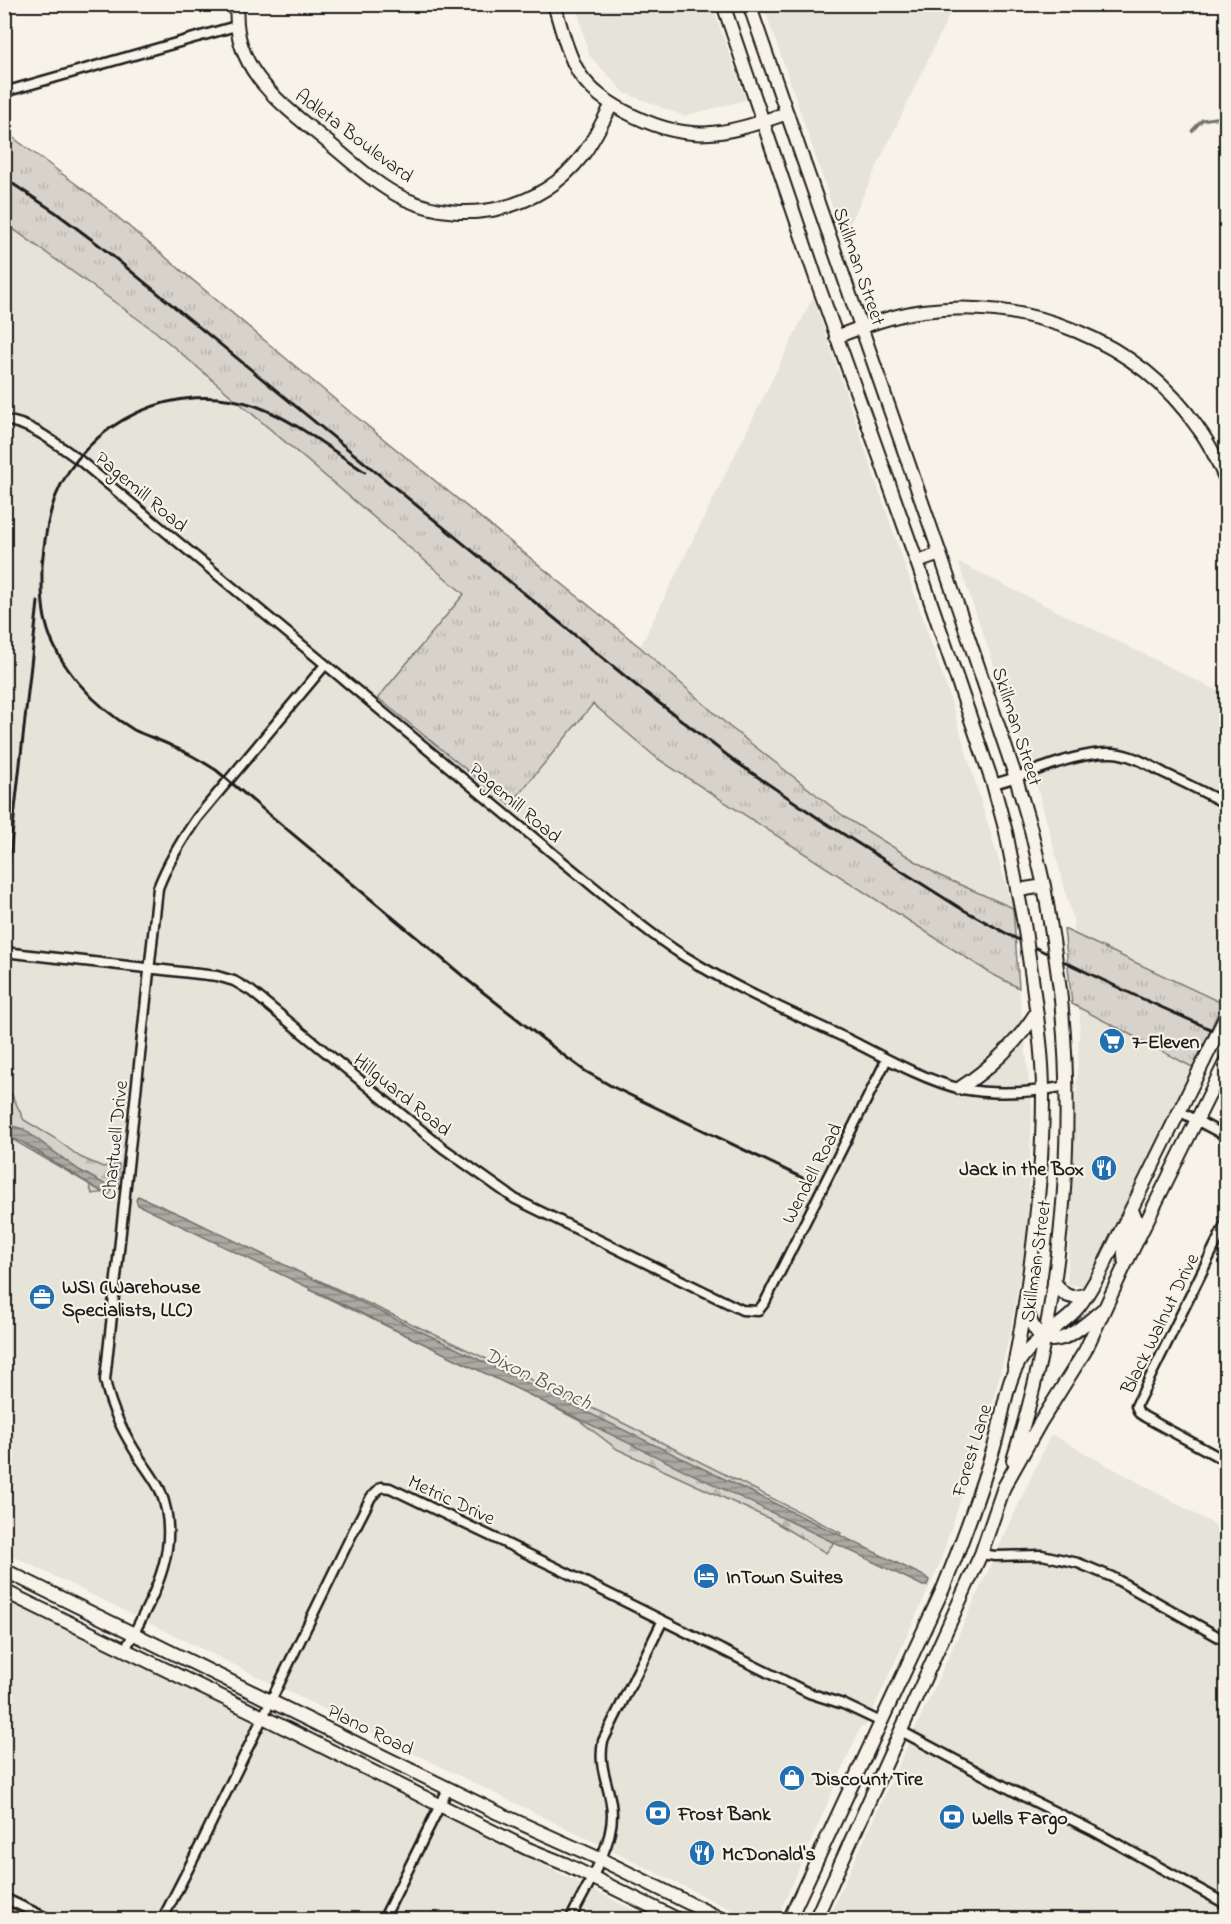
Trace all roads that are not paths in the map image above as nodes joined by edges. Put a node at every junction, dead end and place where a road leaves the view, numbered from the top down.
1 (237, 4) edge
2 (554, 4) edge
3 (723, 4) edge
4 (749, 4) edge
5 (236, 26) junction
6 (4, 92) edge
7 (612, 104) junction
8 (787, 113) junction
9 (763, 121) junction
10 (860, 327) junction
11 (836, 337) junction
12 (4, 420) edge
13 (1227, 480) edge
14 (940, 554) junction
15 (917, 562) junction
16 (325, 665) junction
17 (1016, 778) junction
18 (993, 784) junction
19 (1227, 804) edge
20 (1044, 886) junction
21 (1019, 890) junction
22 (4, 952) edge
23 (149, 968) junction
24 (1036, 1013) junction
25 (1227, 1016) edge
26 (887, 1059) junction
27 (1224, 1066) edge
28 (1066, 1086) junction
29 (960, 1088) junction
30 (1043, 1091) junction
31 (1179, 1111) junction
32 (1196, 1121) junction
33 (1227, 1136) edge
34 (1131, 1210) junction
35 (1227, 1223) edge
36 (1125, 1265) junction
37 (1054, 1281) junction
38 (1088, 1294) junction
39 (765, 1302) joint
40 (1025, 1306) junction
41 (1105, 1307) junction
42 (1044, 1338) junction
43 (1012, 1377) junction
44 (1227, 1461) edge
45 (1004, 1487) junction
46 (960, 1549) junction
47 (981, 1554) junction
48 (4, 1570) edge
49 (4, 1591) edge
50 (662, 1622) junction
51 (134, 1634) junction
52 (1227, 1641) edge
53 (125, 1650) junction
54 (271, 1702) junction
55 (263, 1717) junction
56 (881, 1722) junction
57 (901, 1731) junction
58 (448, 1789) junction
59 (440, 1805) junction
60 (600, 1859) junction
61 (591, 1877) junction
62 (4, 1898) edge
63 (1227, 1904) edge
64 (51, 1920) edge
65 (162, 1920) edge
66 (383, 1920) edge
67 (570, 1920) edge
68 (679, 1920) edge
69 (723, 1920) edge
70 (789, 1920) edge
71 (815, 1920) edge

1 - 5 main road, Adleta Boulevard
2 - 7 main road
3 - 9 main road, Skillman Street
4 - 8 main road, Skillman Street
5 - 6 street
5 - 7 main road, Adleta Boulevard
7 - 9 main road
8 - 9 main road
8 - 10 main road, Skillman Street
9 - 11 main road, Skillman Street
10 - 11 main road
10 - 13 main road
10 - 14 main road, Skillman Street
11 - 15 main road, Skillman Street
12 - 16 street, Pagemill Road
14 - 15 main road
14 - 17 main road, Skillman Street
15 - 18 main road, Skillman Street
16 - 23 street, Chartwell Drive
16 - 26 street, Pagemill Road
17 - 18 street
17 - 19 street
17 - 20 main road, Skillman Street
18 - 21 main road, Skillman Street
20 - 21 main road
20 - 28 main road, Skillman Street, bridge
21 - 24 main road, Skillman Street, bridge
22 - 23 street, Hillguard Road
23 - 39 street, Hillguard Road
23 - 51 street, Chartwell Drive
24 - 29 main road
24 - 30 main road, Skillman Street
25 - 31 main road, Forest Lane, bridge
26 - 29 street, Pagemill Road
26 - 39 street, Wendell Road
27 - 32 main road
28 - 30 street, Pagemill Road
28 - 37 main road, Skillman Street
29 - 30 street, Pagemill Road
30 - 40 main road, Skillman Street
31 - 32 street
31 - 34 main road, Forest Lane
32 - 33 street
32 - 36 main road
34 - 36 main road
34 - 38 main road, Forest Lane
35 - 44 street, Black Walnut Drive
36 - 41 main road
37 - 38 main road
37 - 42 main road, Skillman Street
38 - 42 main road, Forest Lane
40 - 42 main road
40 - 43 main road, Skillman Street
41 - 42 main road
41 - 45 main road
42 - 43 main road, Forest Lane
42 - 45 main road, Skillman Street
43 - 46 main road, Forest Lane
45 - 47 main road
46 - 47 main road
46 - 56 main road, Forest Lane
47 - 52 street
47 - 57 main road
48 - 51 main road, Plano Road
49 - 53 main road, Plano Road
50 - 54 street, Metric Drive
50 - 56 street, Metric Drive
50 - 60 street
51 - 53 street, Chartwell Drive
51 - 54 main road, Plano Road
53 - 55 main road, Plano Road
54 - 55 street, Metric Drive
54 - 58 main road, Plano Road
55 - 59 main road, Plano Road
55 - 65 street, Metric Drive
56 - 57 main road
56 - 70 main road, Forest Lane
57 - 63 street
57 - 71 main road
58 - 59 street
58 - 60 main road, Plano Road
59 - 61 main road, Plano Road
59 - 66 street
60 - 61 street
60 - 69 main road, Plano Road
61 - 67 street
61 - 68 main road, Plano Road
62 - 64 street

